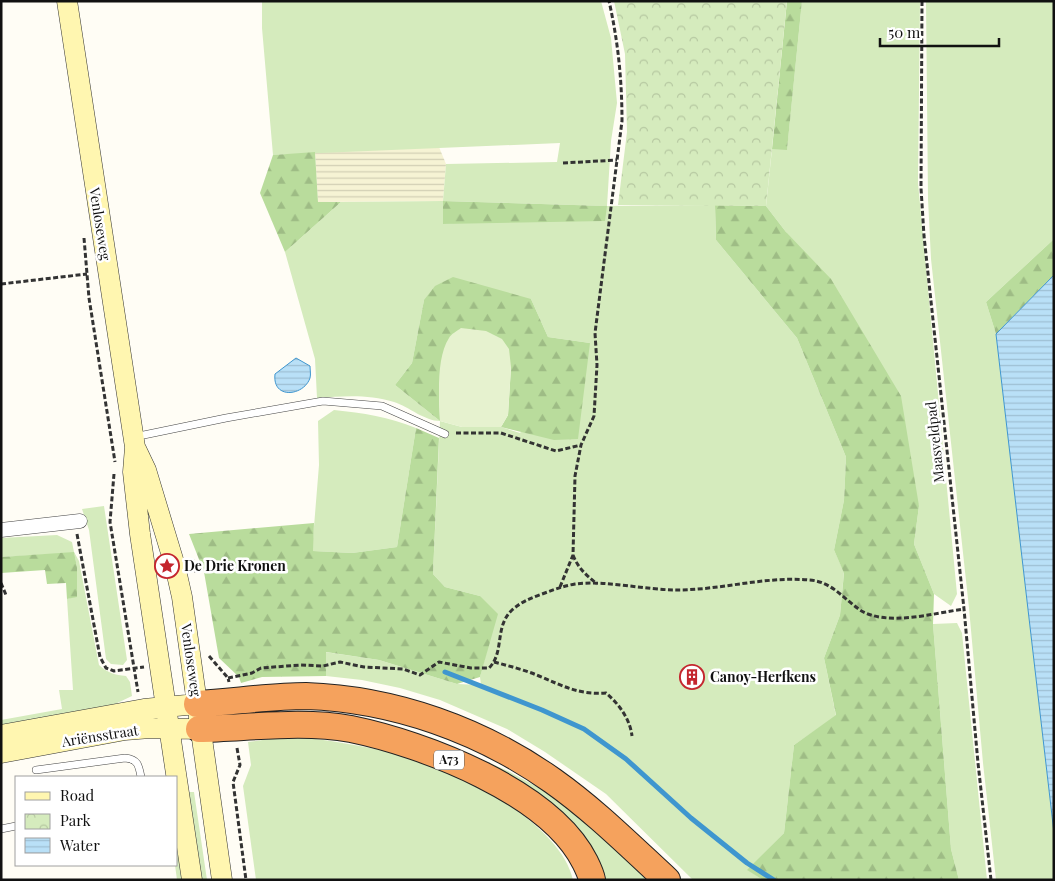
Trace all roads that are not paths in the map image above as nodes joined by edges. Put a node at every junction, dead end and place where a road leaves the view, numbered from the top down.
1 (67, 1) edge
2 (445, 434) road end
3 (134, 442) junction
4 (78, 521) road end
5 (1, 530) edge
6 (166, 707) junction
7 (198, 717) junction
8 (124, 721) junction
9 (170, 728) junction
10 (1, 735) edge
11 (1, 752) edge
12 (36, 770) dead end
13 (141, 776) edge
14 (177, 776) edge
15 (178, 783) edge
16 (15, 826) edge
17 (1, 829) edge
18 (192, 880) edge
19 (222, 880) edge
20 (592, 880) edge
21 (667, 880) edge

1 - 3 main road, Venloseweg
2 - 3 lane
3 - 6 main road, Venloseweg
3 - 7 main road, Venloseweg
4 - 5 street
6 - 7 main road, Ariënsstraat
6 - 8 main road, Ariënsstraat
6 - 9 main road, Venloseweg
7 - 9 main road, Ariënsstraat
7 - 19 main road, Venloseweg
7 - 20 highway, A73
7 - 21 highway, A73
8 - 9 main road, Ariënsstraat
8 - 10 main road, Ariënsstraat
8 - 11 main road, Ariënsstraat
9 - 14 main road, Venloseweg
12 - 13 lane
15 - 18 main road, Venloseweg
16 - 17 lane

